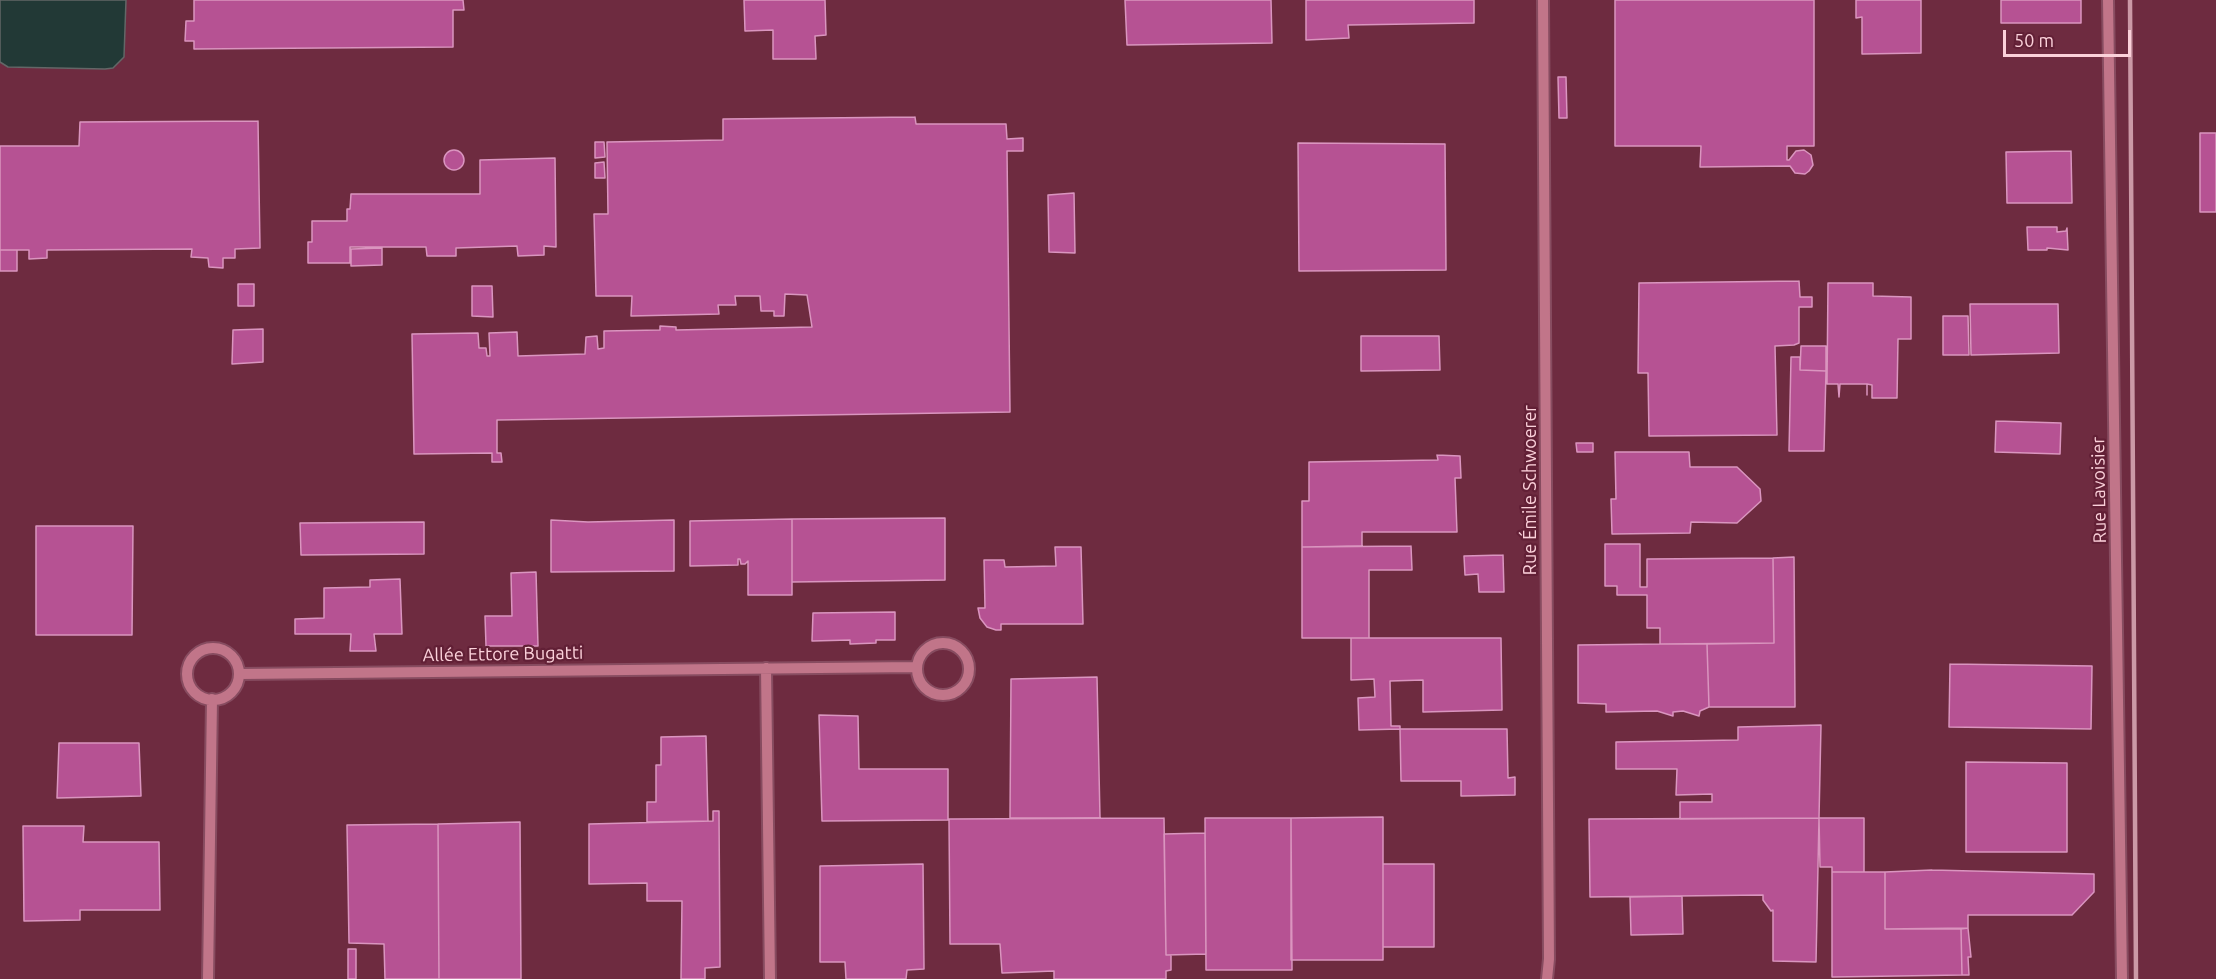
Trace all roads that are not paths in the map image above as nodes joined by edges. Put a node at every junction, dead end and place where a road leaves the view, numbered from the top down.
1 (1543, 0) edge
2 (2108, 0) edge
3 (916, 667) junction
4 (766, 668) junction
5 (240, 674) junction
6 (212, 699) junction
7 (208, 979) edge
8 (771, 979) edge
9 (1547, 979) edge
10 (2122, 979) edge

1 - 9 street, Rue Émile Schwoerer
2 - 10 street, Rue Lavoisier
3 - 3 street
3 - 4 street, Allée Ettore Bugatti
4 - 5 street, Allée Ettore Bugatti
4 - 8 street
5 - 6 street
5 - 6 street
6 - 7 street

